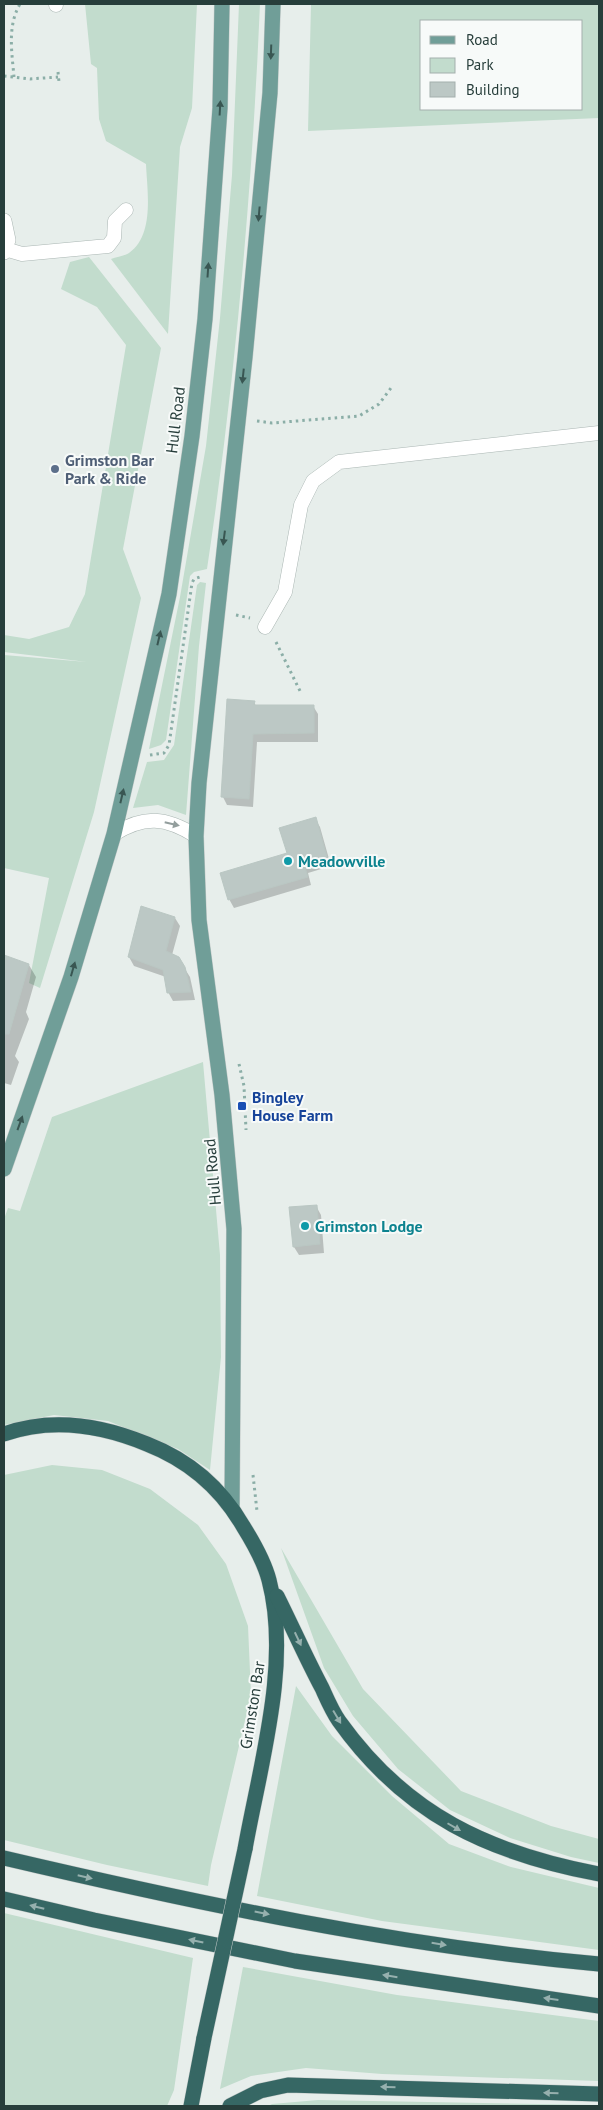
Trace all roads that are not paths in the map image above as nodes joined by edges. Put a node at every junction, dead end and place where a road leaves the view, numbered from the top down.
1 (222, 4) edge
2 (273, 4) edge
3 (126, 210) dead end
4 (4, 221) edge
5 (4, 250) edge
6 (599, 433) edge
7 (265, 627) dead end
8 (114, 834) junction
9 (196, 836) junction
10 (4, 1169) edge
11 (4, 1434) edge
12 (232, 1508) junction
13 (269, 1579) junction
14 (4, 1858) edge
15 (599, 1874) edge
16 (4, 1898) edge
17 (599, 1964) edge
18 (599, 2006) edge
19 (599, 2094) edge
20 (191, 2106) edge
21 (230, 2106) edge

8 -> 1 main road, Hull Road
2 -> 9 main road, Hull Road
3 - 5 lane
4 - 5 street
6 - 7 lane
8 -> 9 lane
10 -> 8 main road, Hull Road
9 - 12 main road, Hull Road
11 - 12 highway, Grimston Bar
12 - 13 highway, Grimston Bar
13 -> 15 highway
13 - 20 highway, Grimston Bar, bridge
14 -> 17 highway
18 -> 16 highway
19 -> 21 highway

